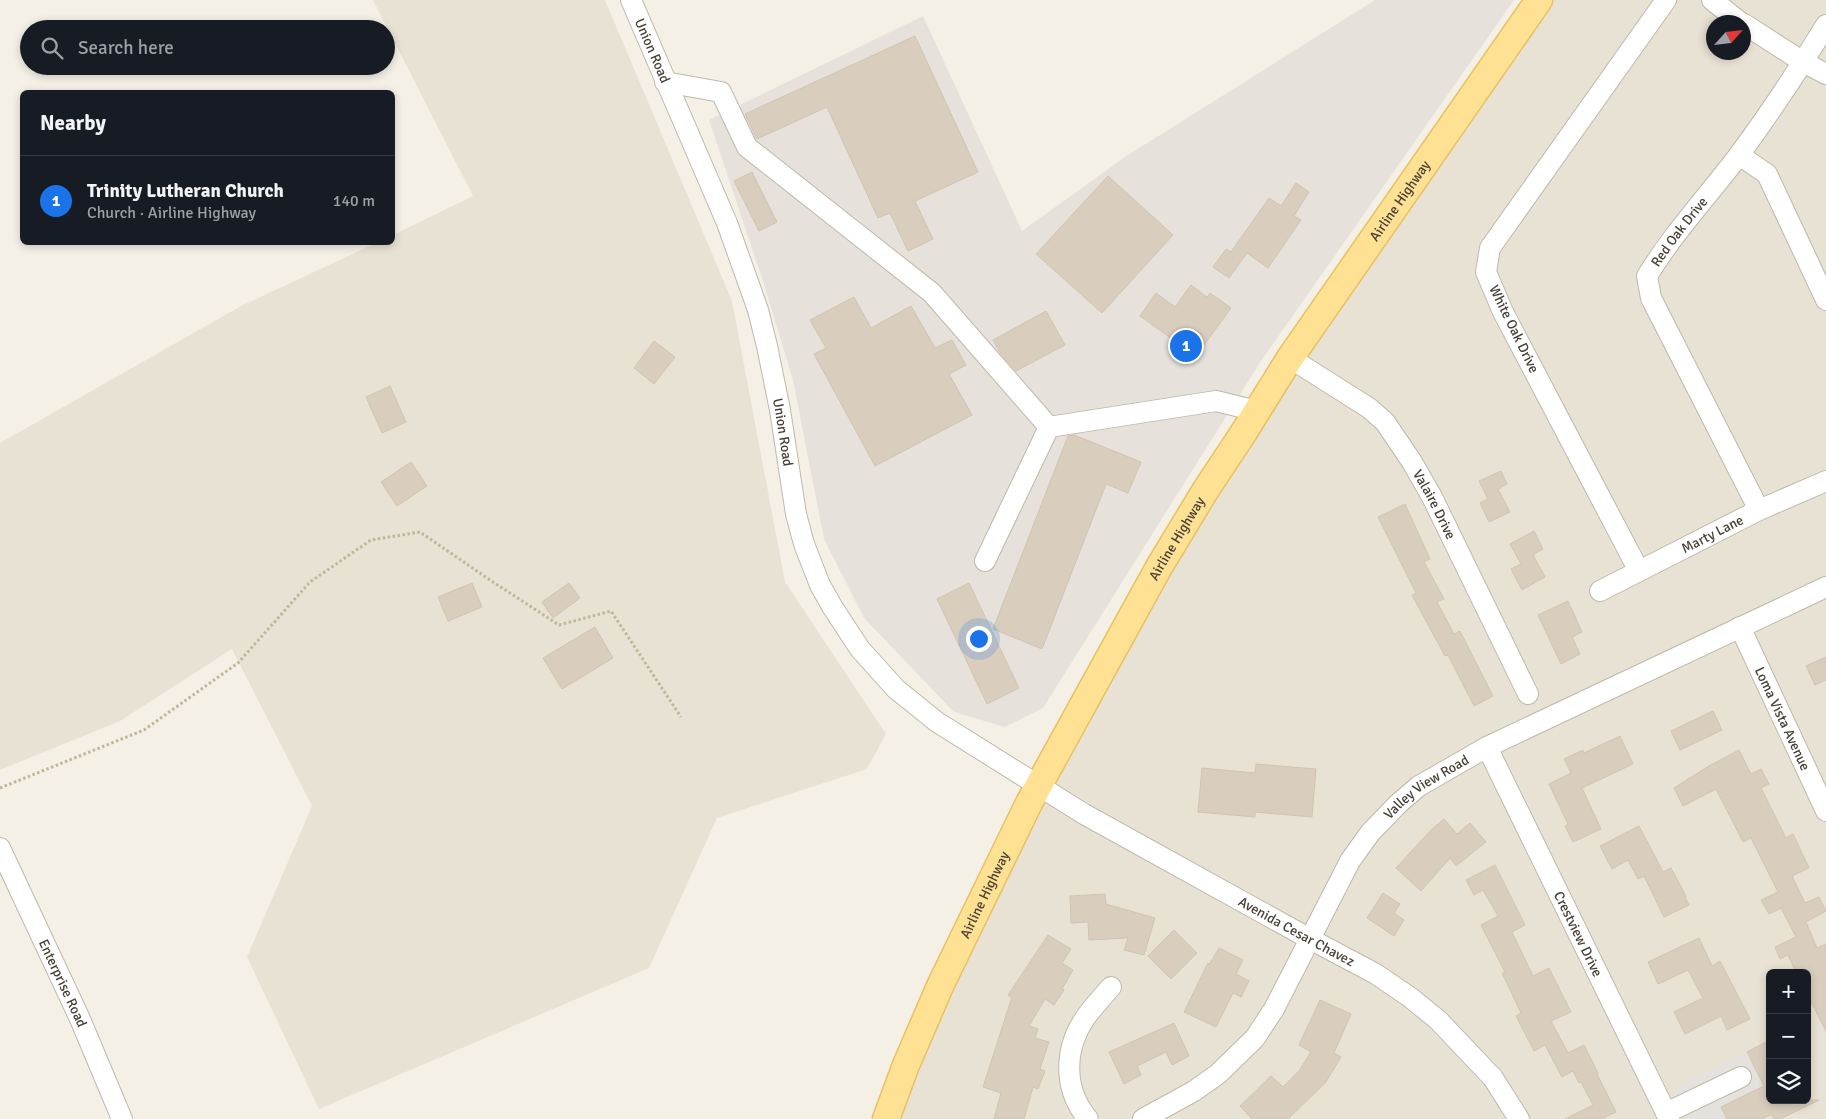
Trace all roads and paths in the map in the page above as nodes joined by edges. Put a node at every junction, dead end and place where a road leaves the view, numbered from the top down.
1 (631, 0) edge
2 (1539, 0) edge
3 (1666, 0) edge
4 (1712, 0) edge
5 (1731, 15) edge
6 (1826, 25) edge
7 (1751, 29) edge
8 (1803, 62) junction
9 (1826, 74) edge
10 (666, 82) junction
11 (1740, 154) junction
12 (1826, 300) edge
13 (1290, 358) junction
14 (1257, 411) junction
15 (1049, 426) junction
16 (1826, 481) edge
17 (1759, 510) junction
18 (985, 561) dead end
19 (1639, 571) junction
20 (1826, 587) edge
21 (1600, 591) dead end
22 (1740, 627) junction
23 (1528, 694) dead end
24 (681, 717) dead end
25 (1487, 747) junction
26 (1038, 785) junction
27 (0, 788) edge
28 (1826, 811) edge
29 (3, 860) edge
30 (1310, 939) junction
31 (1110, 987) dead end
32 (1741, 1076) dead end
33 (1668, 1116) edge
34 (122, 1119) edge
35 (886, 1119) edge
36 (1088, 1119) edge
37 (1144, 1119) edge
38 (1520, 1119) edge

1 - 10 street, Union Road
2 - 13 main road, Airline Highway
3 - 19 street, White Oak Drive
4 - 5 street
6 - 8 street, Red Oak Drive
7 - 8 street
8 - 9 street
8 - 11 street, Red Oak Drive
10 - 15 street
10 - 26 street, Union Road
11 - 12 street
11 - 17 street, Red Oak Drive
13 - 14 main road, Airline Highway
13 - 23 street, Valaire Drive
14 - 15 street
14 - 26 main road, Airline Highway
15 - 18 street
16 - 17 street, Marty Lane
17 - 19 street, Marty Lane
19 - 21 street, Marty Lane
20 - 22 street, Valley View Road
22 - 25 street, Valley View Road
22 - 28 street, Loma Vista Avenue
24 - 27 path
25 - 30 street, Valley View Road
25 - 33 street, Crestview Drive
26 - 30 street, Avenida Cesar Chavez
26 - 35 main road, Airline Highway
29 - 34 street, Enterprise Road
30 - 37 street, Valley View Road
30 - 38 street, Avenida Cesar Chavez
31 - 36 street
32 - 33 street

